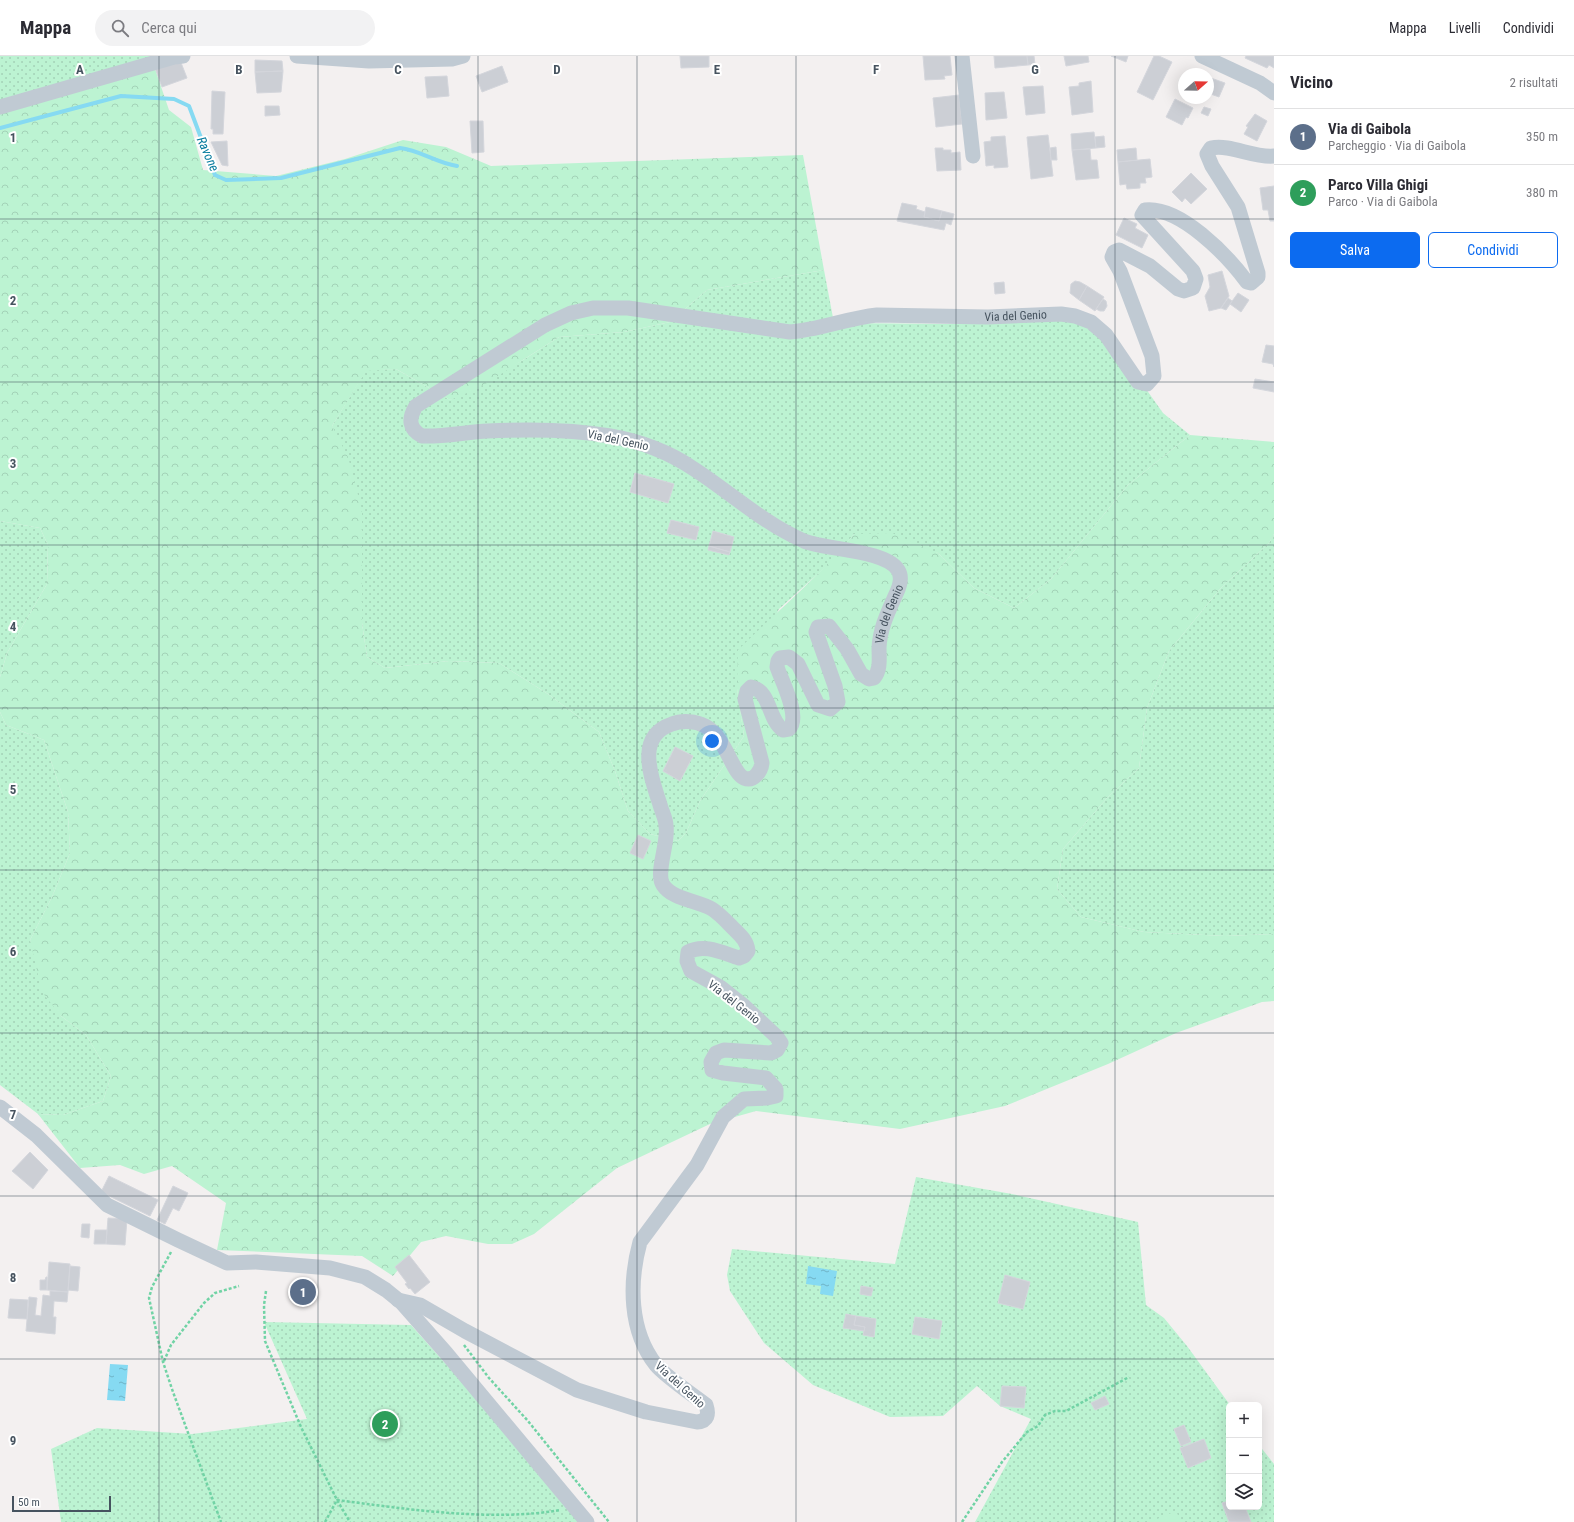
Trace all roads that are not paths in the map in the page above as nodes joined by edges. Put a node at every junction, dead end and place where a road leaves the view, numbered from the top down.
1 (183, 56) edge
2 (297, 56) edge
3 (463, 56) edge
4 (962, 56) edge
5 (1202, 56) edge
6 (1274, 93) edge
7 (0, 107) edge
8 (973, 156) dead end
9 (1274, 156) edge
10 (0, 1107) edge
11 (398, 1300) junction
12 (587, 1522) edge

1 - 7 street
2 - 3 street
4 - 8 street
5 - 6 street
9 - 11 street, Via del Genio
10 - 11 street
11 - 12 street

